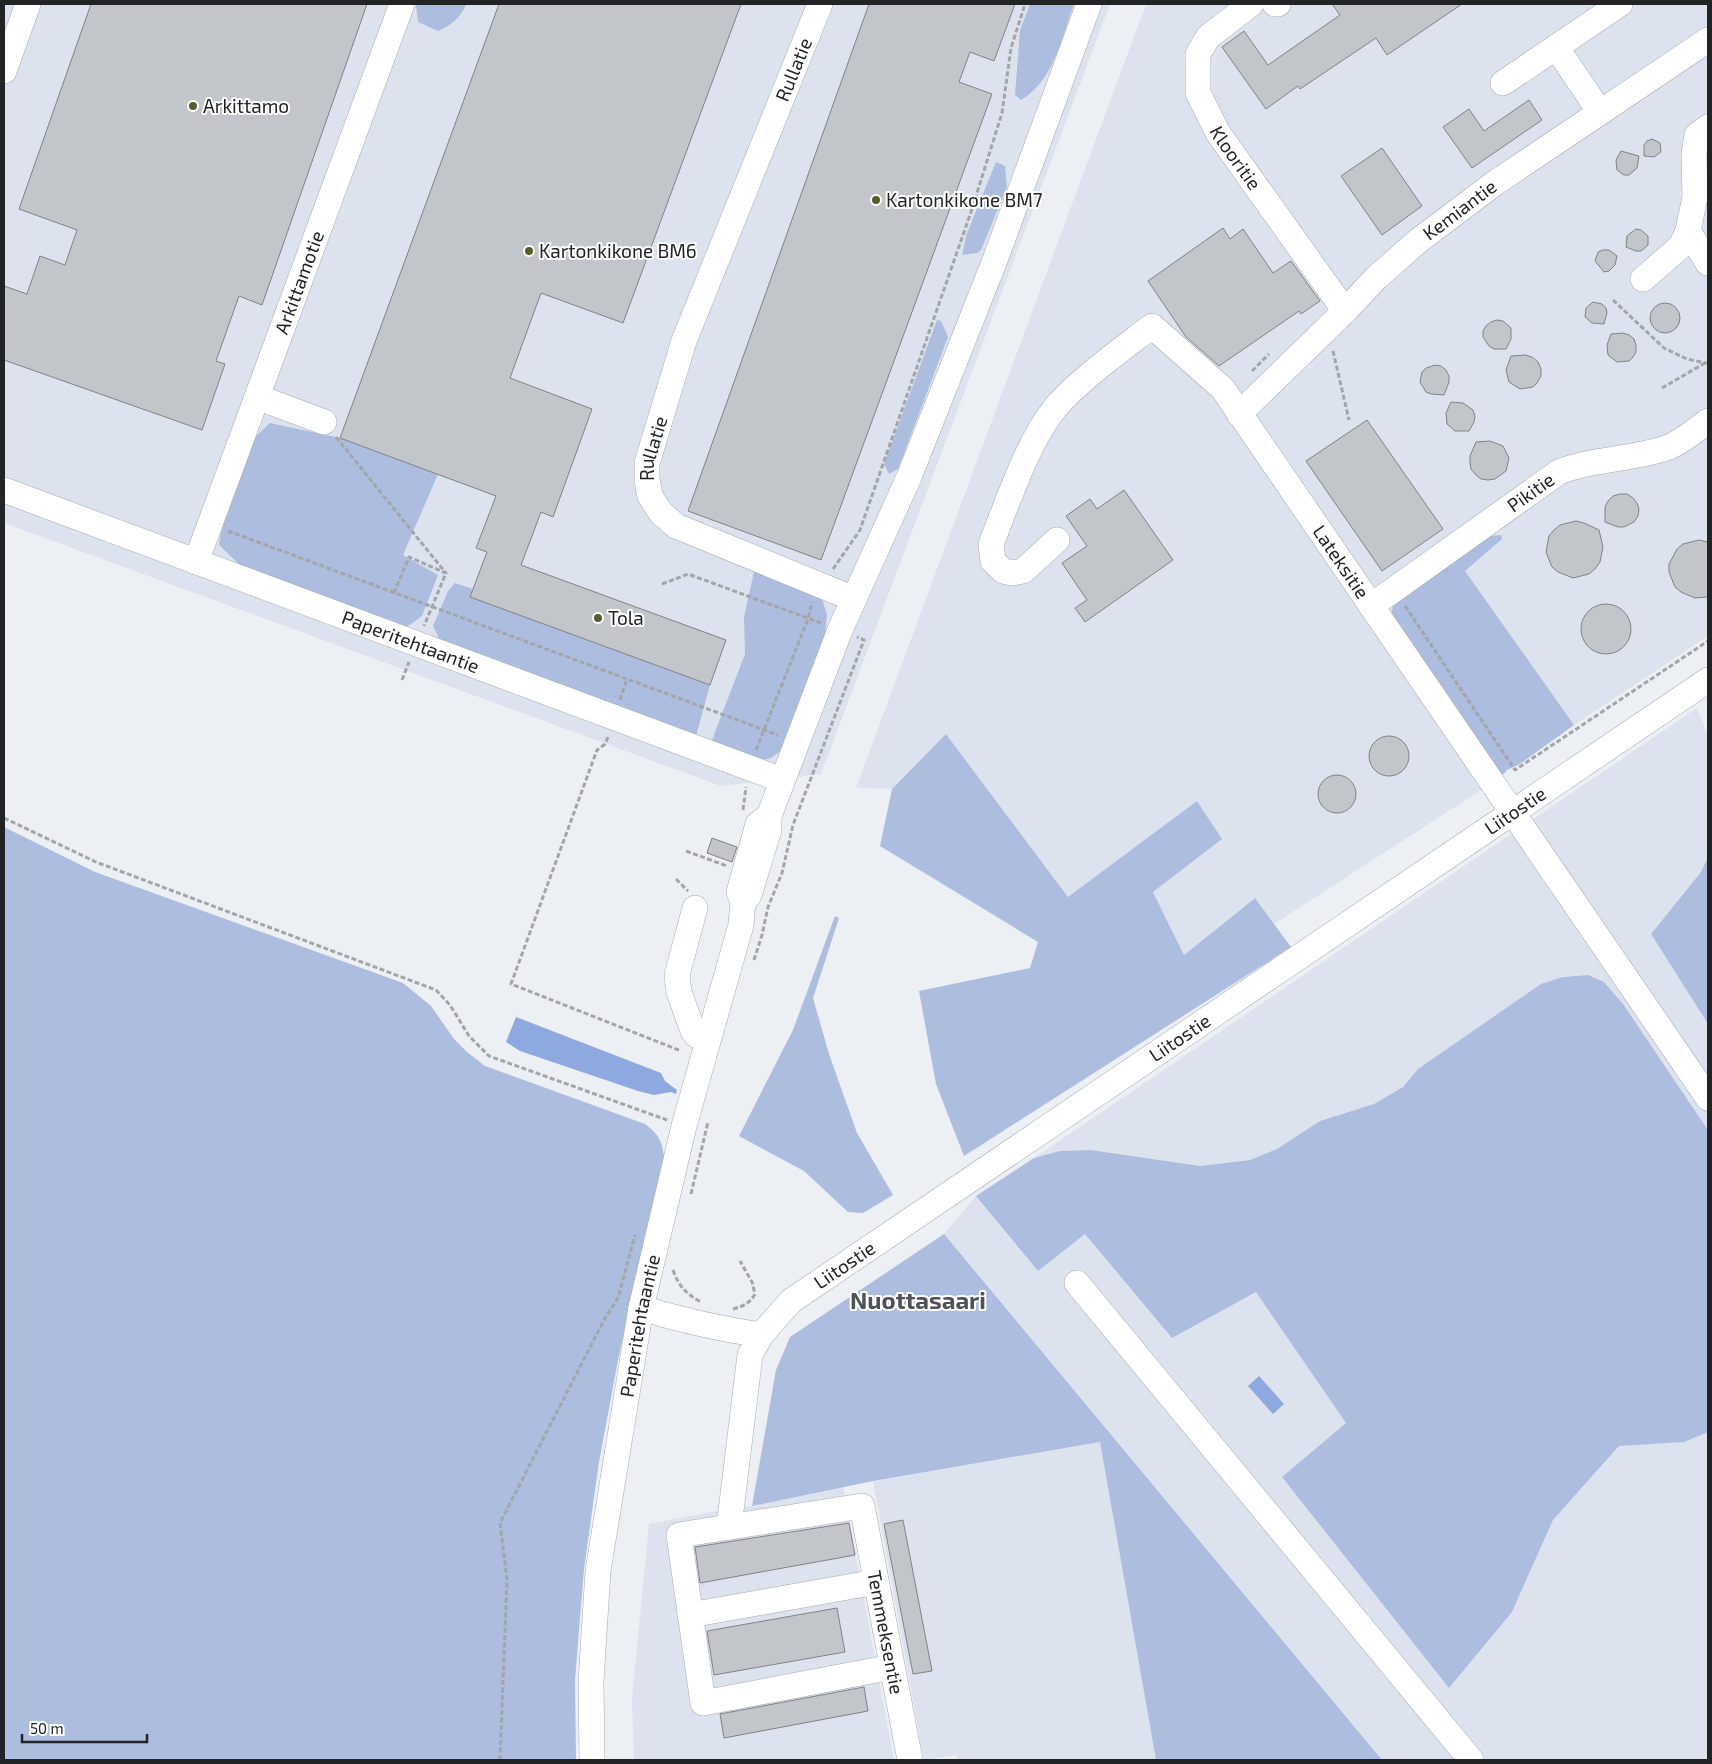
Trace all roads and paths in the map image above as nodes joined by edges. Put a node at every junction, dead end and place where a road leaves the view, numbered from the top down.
1 (28, 4) edge
2 (402, 4) edge
3 (820, 4) edge
4 (1025, 4) edge
5 (1089, 4) edge
6 (1251, 4) edge
7 (1620, 4) edge
8 (1556, 47) junction
9 (1704, 50) edge
10 (4, 71) edge
11 (1503, 83) dead end
12 (1600, 112) junction
13 (1708, 127) edge
14 (1688, 231) junction
15 (1708, 263) edge
16 (1643, 279) dead end
17 (1612, 300) dead end
18 (1336, 319) junction
19 (1707, 362) edge
20 (1662, 388) dead end
21 (257, 397) junction
22 (1239, 414) junction
23 (1349, 420) dead end
24 (1708, 421) edge
25 (324, 422) joint
26 (4, 490) edge
27 (210, 524) junction
28 (1057, 540) dead end
29 (196, 562) junction
30 (446, 573) junction
31 (822, 586) junction
32 (394, 592) junction
33 (854, 599) junction
34 (1371, 606) junction
35 (432, 607) junction
36 (416, 644) junction
37 (402, 680) dead end
38 (1708, 680) edge
39 (764, 730) junction
40 (796, 742) junction
41 (597, 750) dead end
42 (820, 752) dead end
43 (749, 768) junction
44 (782, 780) junction
45 (1513, 812) junction
46 (4, 818) edge
47 (741, 818) dead end
48 (686, 851) dead end
49 (728, 867) dead end
50 (696, 908) dead end
51 (707, 1040) junction
52 (684, 1052) dead end
53 (1708, 1098) edge
54 (684, 1126) junction
55 (636, 1234) dead end
56 (740, 1261) dead end
57 (673, 1270) dead end
58 (1077, 1283) dead end
59 (710, 1305) dead end
60 (641, 1308) junction
61 (726, 1308) dead end
62 (761, 1334) junction
63 (729, 1527) junction
64 (876, 1582) junction
65 (690, 1615) junction
66 (892, 1668) junction
67 (500, 1760) edge
68 (592, 1760) edge
69 (910, 1760) edge
70 (1471, 1760) edge

1 - 10 street
2 - 21 street, Arkittamotie
3 - 31 street, Rullatie
4 - 31 path
5 - 33 street
6 - 18 street, Klooritie
7 - 8 street
8 - 11 street
8 - 12 street
9 - 12 street, Kemiantie
12 - 18 street, Kemiantie
13 - 14 street
14 - 15 street
14 - 16 street
17 - 19 path
18 - 22 street, Kemiantie
18 - 23 path
19 - 20 path
21 - 25 street
21 - 27 street, Arkittamotie
22 - 28 street, Lateksitie
22 - 34 street, Lateksitie
24 - 34 street, Pikitie
25 - 30 path
26 - 29 street, Paperitehtaantie
27 - 29 street, Arkittamotie
27 - 32 path
29 - 36 street, Paperitehtaantie
30 - 32 path
30 - 35 path
31 - 33 street, Rullatie
31 - 39 path
32 - 35 path
33 - 40 street
34 - 45 street, Lateksitie
35 - 36 path
35 - 39 path
36 - 37 path
36 - 43 street, Paperitehtaantie
38 - 45 street, Liitostie
39 - 40 path
39 - 43 path
40 - 42 path
40 - 44 street
41 - 52 path
43 - 44 street, Paperitehtaantie
43 - 47 path
44 - 51 street, Paperitehtaantie
45 - 53 street, Lateksitie
45 - 62 street, Liitostie
46 - 54 path
48 - 49 path
50 - 51 street
51 - 54 street, Paperitehtaantie
54 - 60 street, Paperitehtaantie
55 - 67 path
56 - 61 path
57 - 59 path
58 - 70 street
60 - 62 street
60 - 68 street, Paperitehtaantie
62 - 63 street, Liitostie
63 - 64 street, Temmeksentie
63 - 65 street
64 - 65 street
64 - 66 street, Temmeksentie
65 - 66 street
66 - 69 street, Temmeksentie

